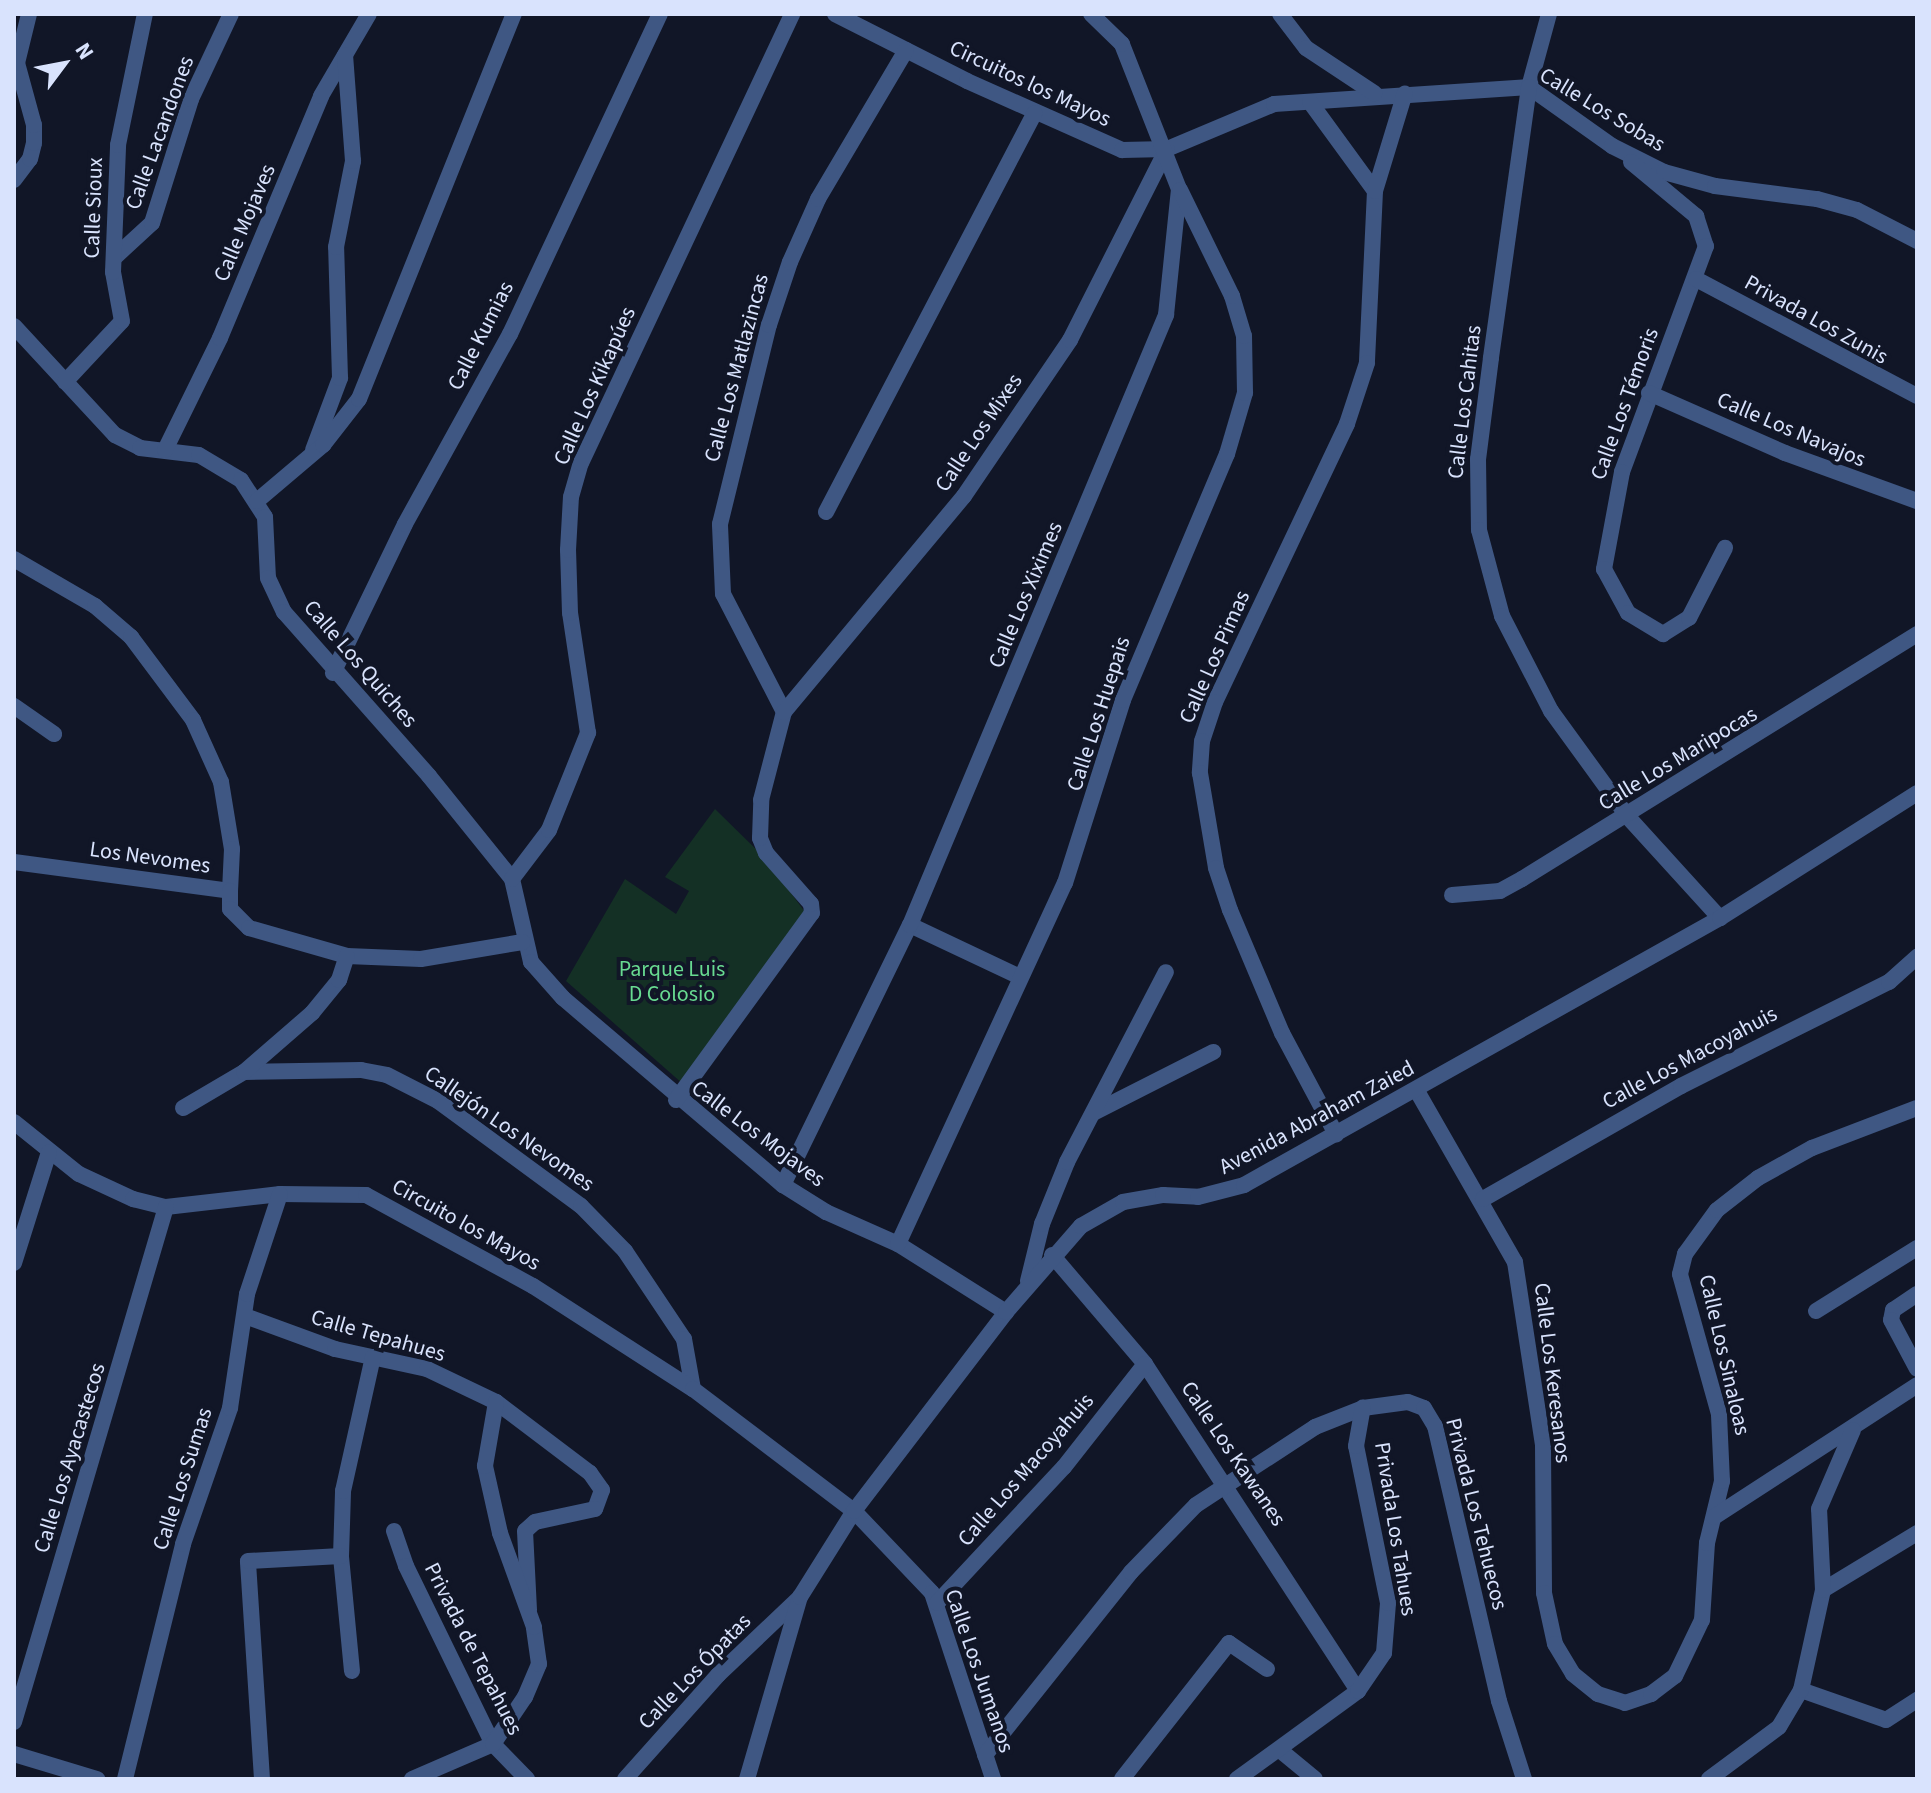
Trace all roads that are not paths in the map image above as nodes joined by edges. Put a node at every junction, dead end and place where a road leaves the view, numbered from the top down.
1 (29, 14) edge
2 (145, 14) edge
3 (231, 14) edge
4 (369, 14) edge
5 (514, 14) edge
6 (660, 14) edge
7 (792, 14) edge
8 (835, 14) edge
9 (1091, 14) edge
10 (1280, 14) edge
11 (1549, 14) edge
12 (906, 50) junction
13 (345, 55) junction
14 (1529, 87) junction
15 (1374, 93) junction
16 (1405, 93) junction
17 (1310, 102) junction
18 (1035, 113) junction
19 (1612, 146) junction
20 (1167, 149) junction
21 (14, 180) edge
22 (1179, 189) junction
23 (1375, 191) junction
24 (1917, 241) edge
25 (115, 257) junction
26 (1696, 279) junction
27 (14, 326) edge
28 (65, 382) junction
29 (1649, 393) junction
30 (1917, 396) edge
31 (165, 450) junction
32 (311, 457) junction
33 (1917, 491) edge
34 (1887, 493) junction
35 (257, 501) junction
36 (1917, 501) edge
37 (826, 512) dead end
38 (1725, 548) dead end
39 (14, 559) edge
40 (1917, 634) edge
41 (333, 673) junction
42 (14, 706) edge
43 (784, 712) junction
44 (54, 734) dead end
45 (1917, 793) edge
46 (1628, 817) junction
47 (14, 862) edge
48 (512, 879) junction
49 (230, 891) junction
50 (1452, 895) dead end
51 (1720, 918) junction
52 (910, 925) junction
53 (523, 942) junction
54 (347, 956) junction
55 (1917, 957) edge
56 (1166, 972) dead end
57 (1020, 977) junction
58 (1213, 1052) dead end
59 (244, 1072) junction
60 (1417, 1091) junction
61 (676, 1100) junction
62 (183, 1108) dead end
63 (1917, 1108) edge
64 (1093, 1113) junction
65 (14, 1122) edge
66 (1336, 1134) junction
67 (49, 1152) junction
68 (783, 1185) junction
69 (280, 1194) junction
70 (1483, 1199) junction
71 (166, 1207) junction
72 (898, 1244) junction
73 (1917, 1248) edge
74 (1052, 1255) junction
75 (14, 1263) edge
76 (1027, 1287) junction
77 (1917, 1294) edge
78 (1816, 1311) dead end
79 (1006, 1312) junction
80 (245, 1316) junction
81 (373, 1357) junction
82 (1145, 1364) junction
83 (1917, 1369) edge
84 (1917, 1385) edge
85 (693, 1389) junction
86 (496, 1402) junction
87 (1363, 1408) junction
88 (1853, 1430) junction
89 (1227, 1483) junction
90 (854, 1511) junction
91 (1714, 1517) junction
92 (394, 1531) dead end
93 (1917, 1533) edge
94 (341, 1556) junction
95 (1823, 1590) junction
96 (800, 1597) junction
97 (937, 1603) junction
98 (529, 1610) junction
99 (1689, 1648) joint
100 (1267, 1669) dead end
101 (352, 1671) dead end
102 (1801, 1690) junction
103 (1358, 1691) junction
104 (1917, 1700) edge
105 (14, 1722) edge
106 (493, 1744) junction
107 (1281, 1751) junction
108 (14, 1754) edge
109 (985, 1755) junction
110 (97, 1779) edge
111 (125, 1779) edge
112 (262, 1779) edge
113 (412, 1779) edge
114 (527, 1779) edge
115 (625, 1779) edge
116 (747, 1779) edge
117 (993, 1779) edge
118 (1122, 1779) edge
119 (1237, 1779) edge
120 (1315, 1779) edge
121 (1524, 1779) edge
122 (1709, 1779) edge

1 - 21 street
2 - 25 street, Calle Sioux
3 - 25 street, Calle Lacandones
4 - 13 street, Calle Mojaves
5 - 32 street
6 - 41 street, Calle Kumias
7 - 48 street, Calle Los Kikapúes
8 - 12 street, Circuitos los Mayos
9 - 20 street, Calle Los Xiximes
10 - 15 street
11 - 14 street, Calle Los Cahitas
12 - 18 street, Circuitos los Mayos
12 - 43 street, Calle Los Matlazincas
13 - 31 street, Calle Mojaves
13 - 32 street
14 - 16 street, Calle Los Sobas
14 - 19 street, Calle Los Sobas
14 - 46 street, Calle Los Cahitas
15 - 16 street, Calle Los Sobas
15 - 17 street, Calle Los Sobas
16 - 23 street, Calle Los Pimas
17 - 20 street, Calle Los Sobas
17 - 23 street
18 - 20 street, Circuitos los Mayos
18 - 37 street
19 - 24 street, Calle Los Sobas
19 - 26 street, Calle Los Témoris
20 - 22 street, Calle Los Xiximes
20 - 43 street, Calle Los Mixes
22 - 52 street, Calle Los Xiximes
22 - 57 street, Calle Los Huepais
23 - 66 street, Calle Los Pimas
25 - 28 street, Calle Sioux
26 - 29 street, Calle Los Témoris
26 - 30 street, Privada Los Zunis
27 - 28 street
28 - 31 street
29 - 34 street, Calle Los Navajos
29 - 38 street, Calle Los Témoris
31 - 35 street
32 - 35 street
33 - 34 street
34 - 36 street, Calle Los Navajos
35 - 41 street, Calle Los Quiches
39 - 49 street
40 - 46 street, Calle Los Maripocas
41 - 48 street, Calle Los Quiches
42 - 44 street
43 - 61 street
45 - 51 street, Avenida Abraham Zaied
46 - 50 street, Calle Los Maripocas
46 - 51 street, Calle Los Cahitas
47 - 49 street, Los Nevomes
48 - 53 street, Calle Los Quiches
49 - 54 street, Los Nevomes
51 - 60 street, Avenida Abraham Zaied
52 - 57 street
52 - 68 street, Calle Los Xiximes
53 - 54 street, Los Nevomes
53 - 61 street, Calle Los Mojaves
54 - 59 street
55 - 70 street, Calle Los Macoyahuis
56 - 64 street
57 - 72 street, Calle Los Huepais
58 - 64 street
59 - 62 street
59 - 85 street, Callejón Los Nevomes
60 - 66 street, Avenida Abraham Zaied
60 - 70 street, Calle Los Keresanos
61 - 68 street, Calle Los Mojaves
63 - 91 street, Calle Los Sinaloas
64 - 76 street
65 - 67 street, Circuito los Mayos
66 - 74 street, Avenida Abraham Zaied
67 - 71 street, Circuito los Mayos
67 - 75 street
68 - 72 street, Calle Los Mojaves
69 - 71 street, Circuito los Mayos
69 - 80 street, Calle Los Sumas
69 - 85 street, Circuito los Mayos
70 - 99 street, Calle Los Keresanos
71 - 105 street, Calle Los Ayacastecos
72 - 79 street, Calle Los Mojaves
73 - 78 street
74 - 76 street, Avenida Abraham Zaied
74 - 82 street, Calle Los Kawanes
76 - 79 street, Avenida Abraham Zaied
77 - 83 street
79 - 90 street, Avenida Abraham Zaied
80 - 81 street, Calle Tepahues
80 - 111 street, Calle Los Sumas
81 - 86 street, Calle Tepahues
81 - 94 street
82 - 89 street, Calle Los Kawanes
82 - 97 street, Calle Los Macoyahuis
84 - 88 street
85 - 90 street, Circuito los Mayos
86 - 98 street, Calle Tepahues
86 - 98 street, Calle Tepahues
87 - 89 street, Privada Los Tehuecos
87 - 103 street, Privada Los Tahues
87 - 121 street, Privada Los Tehuecos
88 - 91 street
88 - 95 street
89 - 103 street, Calle Los Kawanes
89 - 109 street, Privada Los Tehuecos
90 - 96 street, Avenida Abraham Zaied
90 - 97 street, Calle Los Jumanos
91 - 99 street, Calle Los Sinaloas
92 - 106 street, Privada de Tepahues
93 - 95 street
94 - 101 street
94 - 112 street
95 - 102 street
96 - 115 street, Calle Los Ópatas
96 - 116 street, Avenida Abraham Zaied
97 - 109 street, Calle Los Jumanos
98 - 106 street, Calle Tepahues
100 - 118 street
102 - 104 street
102 - 122 street
103 - 107 street, Privada Los Tahues
106 - 113 street
106 - 114 street, Privada de Tepahues
107 - 119 street, Privada Los Tahues
107 - 120 street
108 - 110 street
109 - 117 street, Calle Los Jumanos

